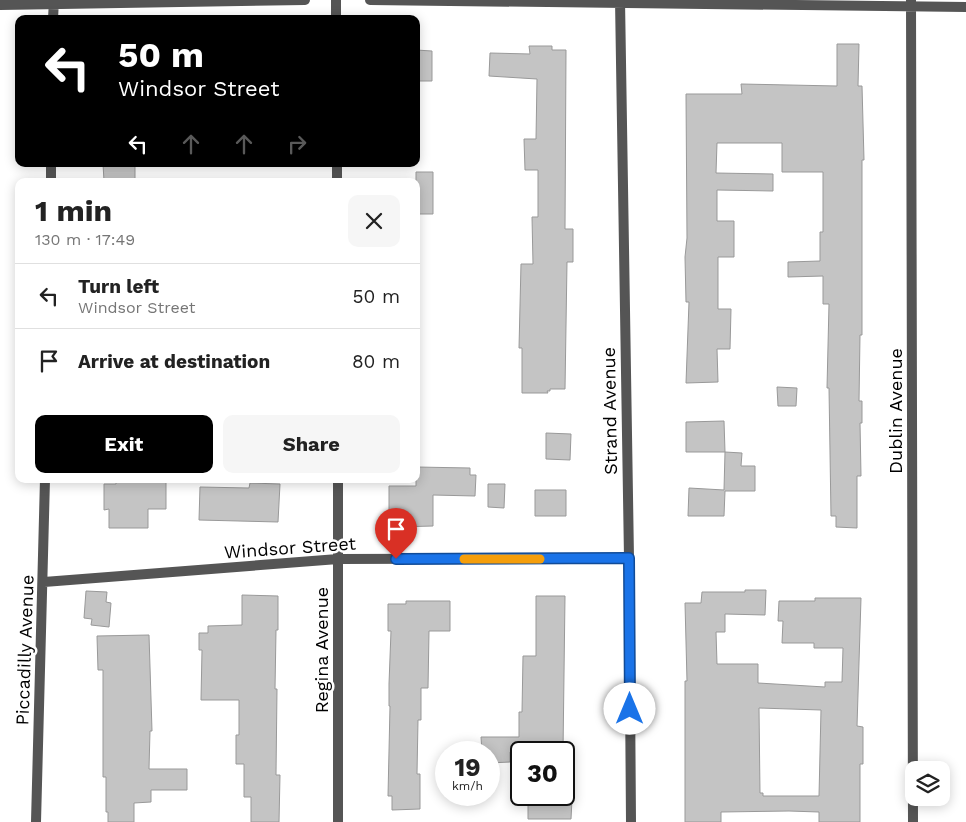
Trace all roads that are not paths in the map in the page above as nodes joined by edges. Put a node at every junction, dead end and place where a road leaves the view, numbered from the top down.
1 (305, 0) edge
2 (336, 0) edge
3 (370, 0) edge
4 (54, 2) edge
5 (620, 2) edge
6 (911, 3) edge
7 (0, 5) edge
8 (966, 7) edge
9 (53, 15) edge
10 (336, 15) edge
11 (46, 483) edge
12 (338, 483) edge
13 (629, 558) junction
14 (338, 560) junction
15 (44, 582) junction
16 (36, 822) edge
17 (338, 822) edge
18 (631, 822) edge
19 (913, 822) edge

1 - 4 street
2 - 10 street
3 - 5 street
4 - 7 street
4 - 9 street
5 - 6 street
5 - 13 street, Strand Avenue
6 - 8 street
6 - 19 street, Dublin Avenue
11 - 15 street, Piccadilly Avenue
12 - 14 street, Regina Avenue
13 - 14 street, Windsor Street
13 - 18 street, Strand Avenue
14 - 15 street, Windsor Street
14 - 17 street, Regina Avenue
15 - 16 street, Piccadilly Avenue

